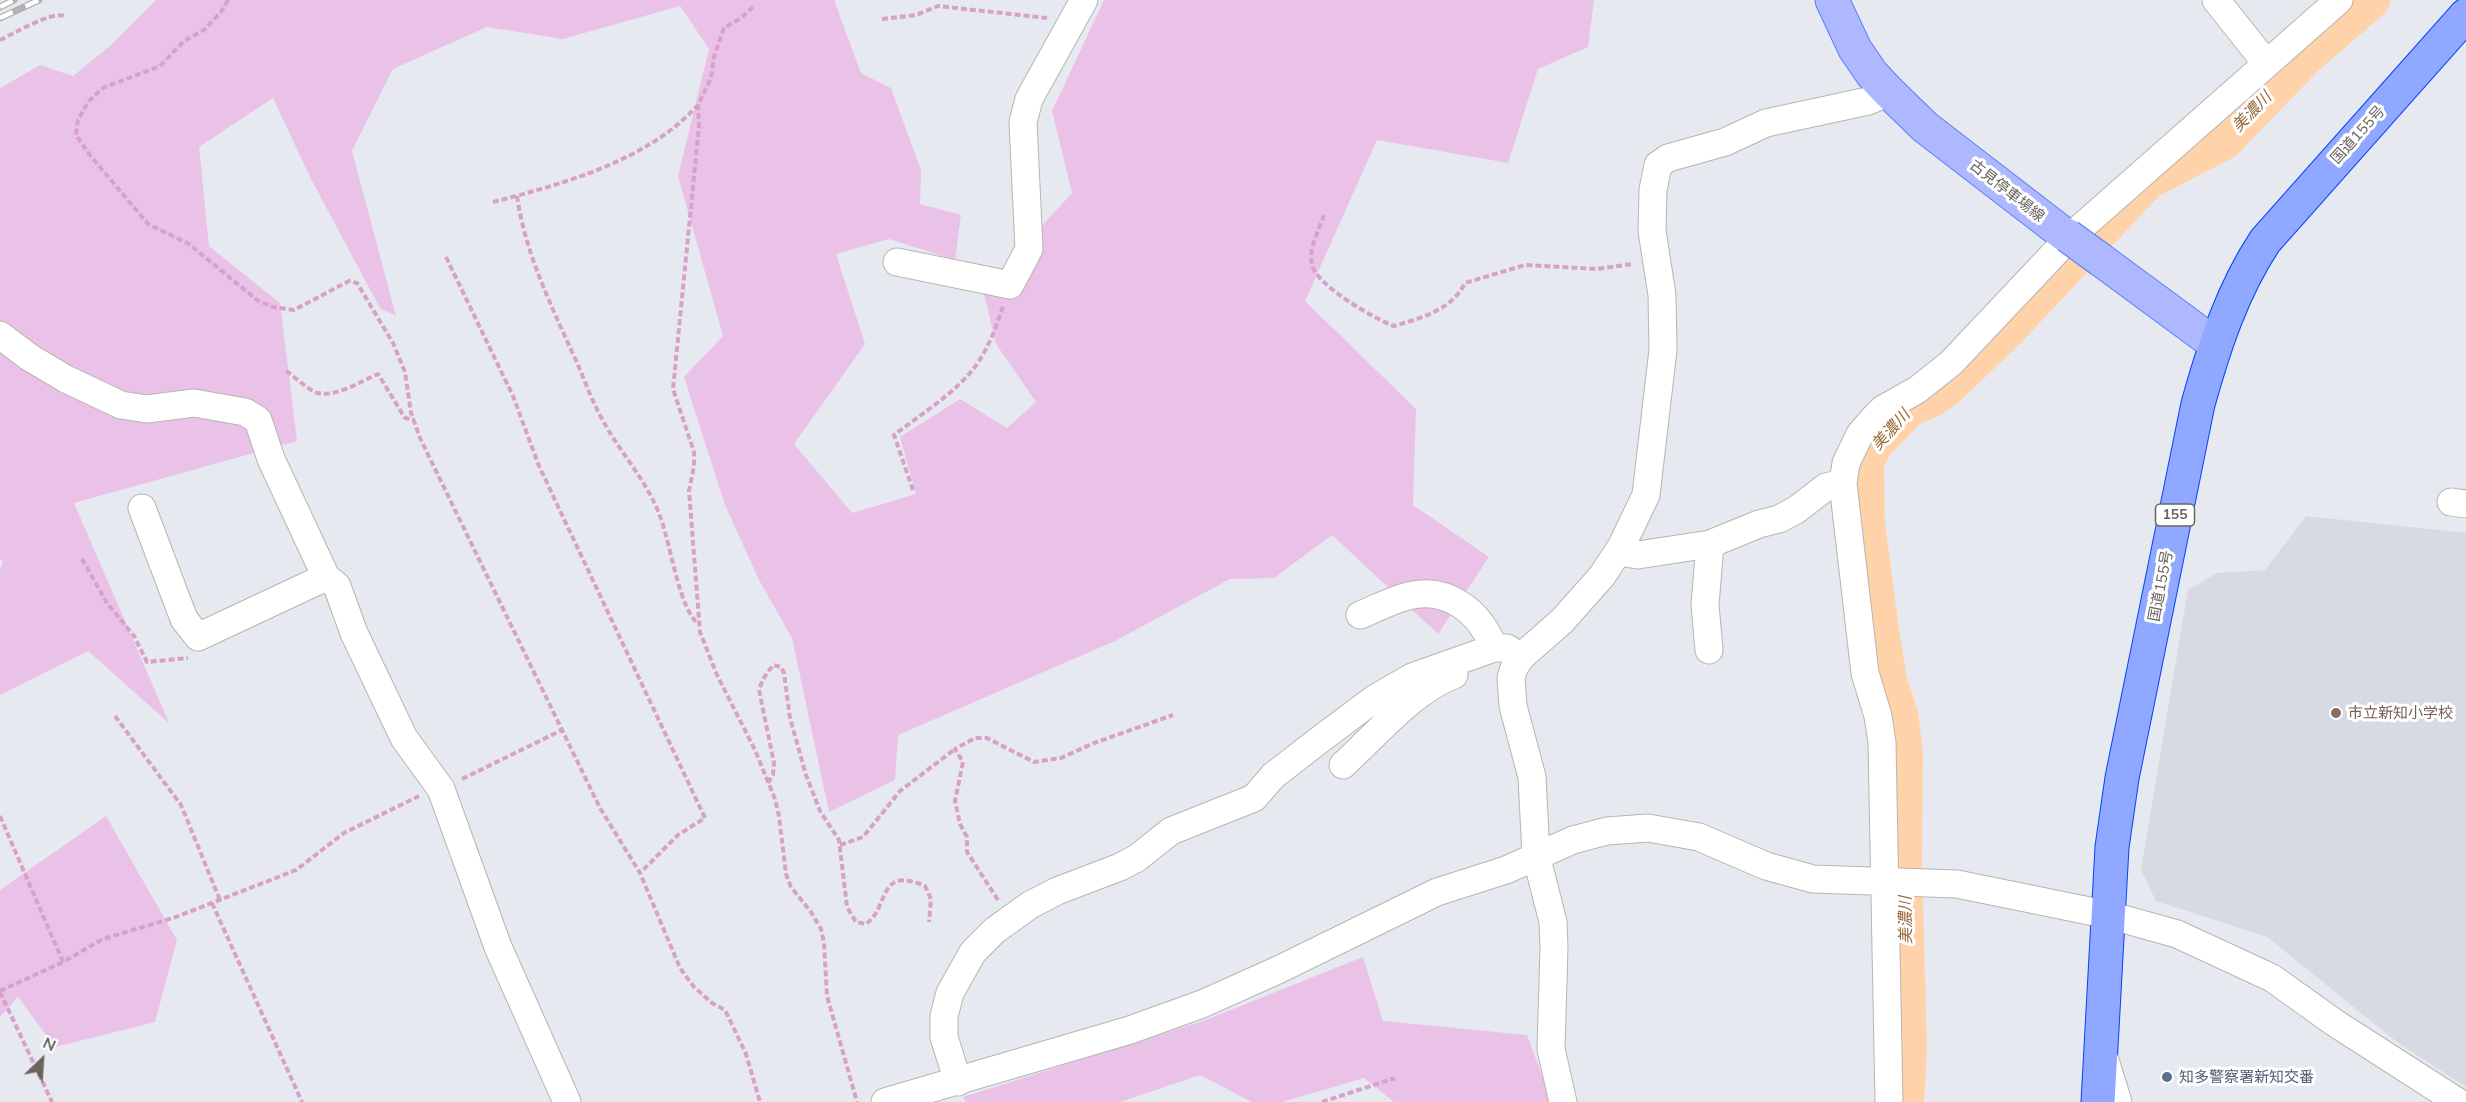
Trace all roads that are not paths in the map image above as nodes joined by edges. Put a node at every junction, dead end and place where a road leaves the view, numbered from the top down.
1 (1832, 0) edge
2 (2216, 0) edge
3 (2339, 0) edge
4 (1077, 11) edge
5 (2466, 15) edge
6 (2266, 63) junction
7 (1887, 90) junction
8 (2069, 237) junction
9 (897, 262) dead end
10 (0, 335) edge
11 (2215, 344) junction
12 (1843, 483) junction
13 (142, 508) dead end
14 (1710, 544) junction
15 (1618, 552) junction
16 (326, 577) junction
17 (1360, 615) dead end
18 (1494, 648) junction
19 (1709, 650) dead end
20 (1518, 663) junction
21 (1343, 765) dead end
22 (1536, 855) junction
23 (1886, 883) junction
24 (2109, 915) junction
25 (2100, 1045) junction
26 (958, 1082) junction
27 (567, 1102) edge
28 (885, 1102) edge
29 (1563, 1102) edge
30 (1889, 1102) edge
31 (2098, 1102) edge
32 (2118, 1102) edge
33 (2458, 1102) edge

1 - 7 main road, 古見停車場線
2 - 6 street
3 - 6 street
4 - 9 street
5 - 11 highway, 国道155号 / 155
6 - 8 street
7 - 8 main road, 古見停車場線
7 - 15 street
8 - 11 main road, 古見停車場線, bridge
8 - 12 street
10 - 16 street
11 - 24 highway, 国道155号 / 155
12 - 14 street
12 - 23 street
13 - 16 street
14 - 15 street
14 - 19 street
15 - 20 street
16 - 27 street
17 - 18 street
18 - 20 street
18 - 26 street
20 - 21 street
20 - 22 street
22 - 23 street
22 - 26 street
22 - 29 street
23 - 24 street
23 - 30 street
24 - 25 highway, 国道155号 / 155
24 - 33 street
25 - 31 highway, 国道155号 / 155
25 - 32 street
26 - 28 street

